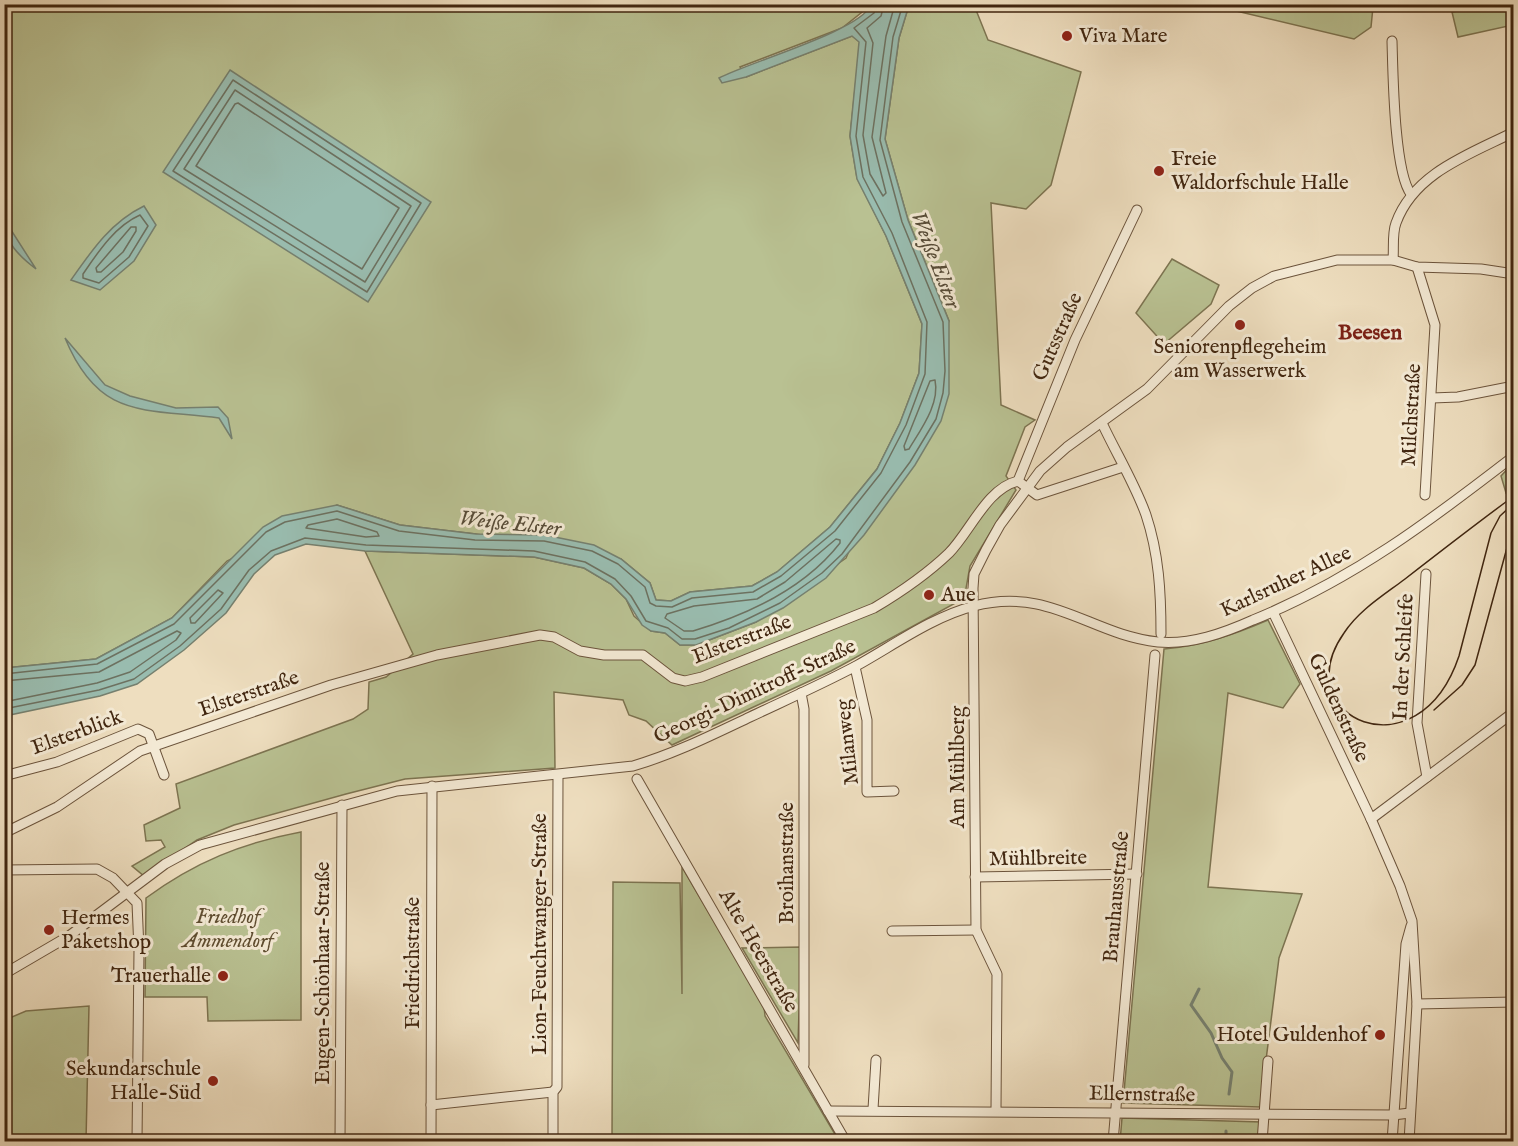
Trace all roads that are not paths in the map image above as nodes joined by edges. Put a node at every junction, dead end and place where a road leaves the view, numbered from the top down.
1 (1392, 41) dead end
2 (1514, 132) edge
3 (1411, 194) junction
4 (1137, 210) dead end
5 (1394, 260) junction
6 (1417, 267) junction
7 (1514, 274) edge
8 (1514, 386) edge
9 (1432, 398) junction
10 (1102, 423) junction
11 (1514, 456) edge
12 (1123, 467) junction
13 (1018, 481) junction
14 (1026, 488) junction
15 (1425, 495) dead end
16 (1426, 574) dead end
17 (975, 606) junction
18 (1273, 612) junction
19 (1161, 634) dead end
20 (1155, 655) dead end
21 (855, 667) junction
22 (801, 693) junction
23 (1514, 712) edge
24 (153, 746) junction
25 (164, 775) dead end
26 (558, 775) junction
27 (4, 776) edge
28 (1427, 777) junction
29 (637, 779) dead end
30 (432, 786) junction
31 (894, 791) dead end
32 (342, 805) junction
33 (1371, 819) junction
34 (4, 833) edge
35 (4, 870) edge
36 (1137, 874) junction
37 (975, 878) junction
38 (128, 892) junction
39 (1412, 921) junction
40 (976, 930) junction
41 (892, 931) dead end
42 (4, 974) edge
43 (1514, 1002) edge
44 (1417, 1004) junction
45 (876, 1060) dead end
46 (1268, 1061) dead end
47 (804, 1069) junction
48 (554, 1092) junction
49 (431, 1105) junction
50 (873, 1109) junction
51 (996, 1110) junction
52 (828, 1111) junction
53 (1115, 1112) junction
54 (1410, 1113) junction
55 (1263, 1114) junction
56 (1393, 1115) junction
57 (137, 1142) edge
58 (340, 1142) edge
59 (431, 1142) edge
60 (554, 1142) edge
61 (846, 1142) edge
62 (1113, 1142) edge
63 (1262, 1142) edge
64 (1392, 1142) edge
65 (1408, 1142) edge

1 - 3 street
2 - 3 street
3 - 5 street
4 - 13 street, Gutsstraße
5 - 6 street
5 - 10 street
6 - 7 street
6 - 9 street, Milchstraße
8 - 9 street
9 - 15 street, Milchstraße
10 - 12 street
10 - 14 street
11 - 18 street, Karlsruher Allee
12 - 14 street
12 - 19 street
13 - 14 street
13 - 24 street, Elsterstraße
14 - 17 street
16 - 28 street, In der Schleife
17 - 18 street, Karlsruher Allee
17 - 21 street, Georgi-Dimitroff-Straße
17 - 37 street, Am Mühlberg
18 - 33 street, Guldenstraße
20 - 36 street, Brauhausstraße
21 - 22 street, Georgi-Dimitroff-Straße
21 - 31 street, Milanweg
22 - 26 street, Georgi-Dimitroff-Straße
22 - 47 street, Broihanstraße
23 - 28 street
24 - 25 street
24 - 27 street, Elsterblick
24 - 34 street, Elsterstraße
26 - 30 street, Georgi-Dimitroff-Straße
26 - 48 street, Lion-Feuchtwanger-Straße
28 - 33 street
29 - 47 street, Alte Heerstraße
30 - 32 street, Georgi-Dimitroff-Straße
30 - 49 street, Friedrichstraße
32 - 38 street, Georgi-Dimitroff-Straße
32 - 58 street, Eugen-Schönhaar-Straße
33 - 39 street, Guldenstraße
35 - 38 street
36 - 37 street, Mühlbreite
36 - 53 street, Brauhausstraße
37 - 40 street, Am Mühlberg
38 - 42 street, Georgi-Dimitroff-Straße
38 - 57 street
39 - 44 street, Guldenstraße
39 - 56 street
40 - 41 street
40 - 51 street, Am Mühlberg
43 - 44 street
44 - 54 street, Guldenstraße
45 - 50 street
46 - 55 street
47 - 52 street, Alte Heerstraße
48 - 49 street
48 - 60 street, Lion-Feuchtwanger-Straße
49 - 59 street, Friedrichstraße
50 - 51 street, Ellernstraße
50 - 52 street, Ellernstraße
51 - 53 street, Ellernstraße
52 - 61 street, Alte Heerstraße
53 - 55 street, Ellernstraße
53 - 62 street, Brauhausstraße
54 - 56 street, Ellernstraße
54 - 65 street, Guldenstraße
55 - 56 street, Ellernstraße
55 - 63 street
56 - 64 street

